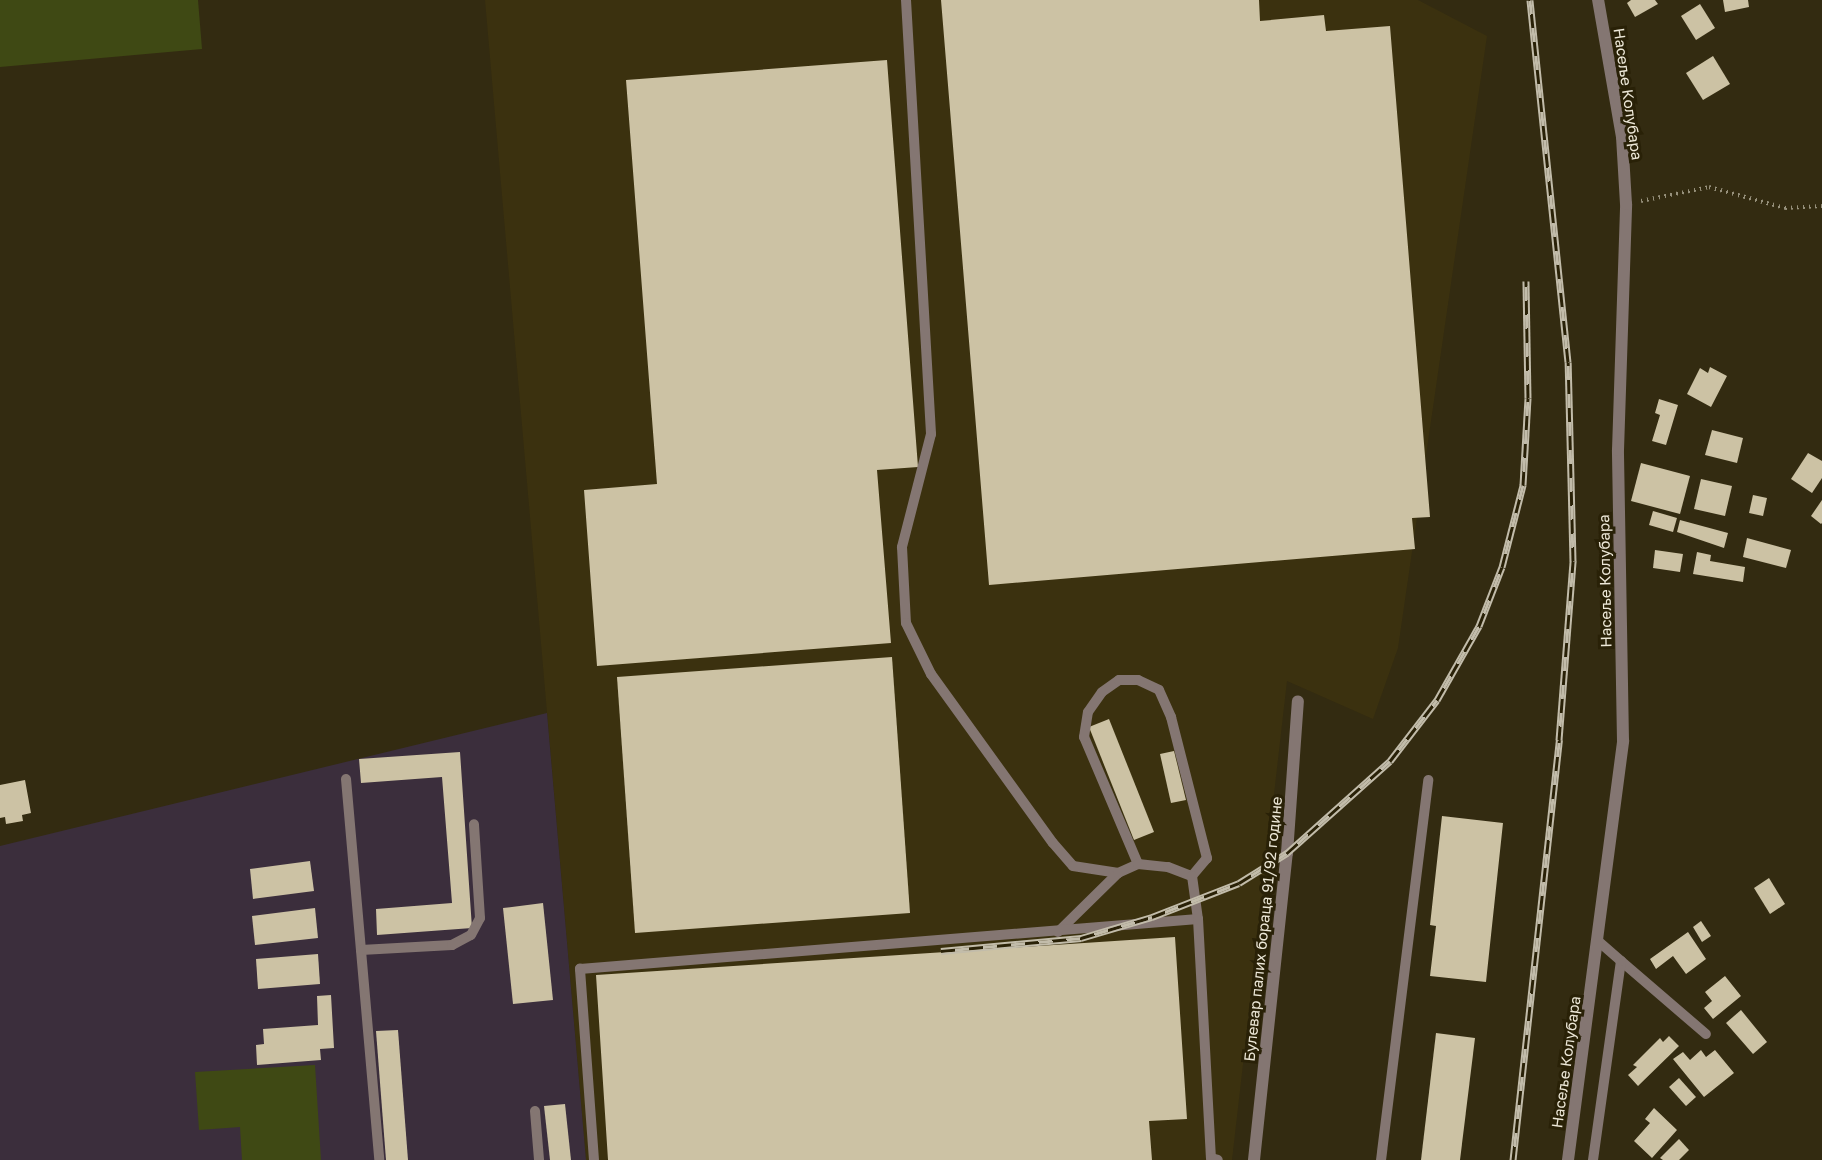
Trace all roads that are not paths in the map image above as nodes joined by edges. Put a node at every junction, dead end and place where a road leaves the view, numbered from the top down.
1 (906, 0) edge
2 (1598, 0) edge
3 (1298, 701) dead end
4 (346, 779) dead end
5 (1428, 780) dead end
6 (474, 824) dead end
7 (1138, 864) junction
8 (1118, 873) junction
9 (1192, 876) junction
10 (1198, 919) junction
11 (1058, 932) junction
12 (1598, 942) junction
13 (361, 950) junction
14 (1621, 961) junction
15 (1706, 1034) dead end
16 (535, 1111) dead end
17 (1213, 1159) edge
18 (379, 1160) edge
19 (539, 1160) edge
20 (594, 1160) edge
21 (1254, 1160) edge
22 (1381, 1160) edge
23 (1568, 1160) edge
24 (1593, 1160) edge

1 - 8 lane
2 - 12 street, Насеље Колубара
3 - 21 street, Булевар палих бораца 91/92 године
4 - 13 lane
5 - 22 lane
6 - 13 lane
7 - 8 lane
7 - 9 lane
7 - 9 lane
8 - 11 lane
9 - 10 lane
10 - 11 lane
10 - 17 lane
11 - 20 lane
12 - 14 lane
12 - 23 street, Насеље Колубара
13 - 18 lane
14 - 15 lane
14 - 24 lane
16 - 19 lane

